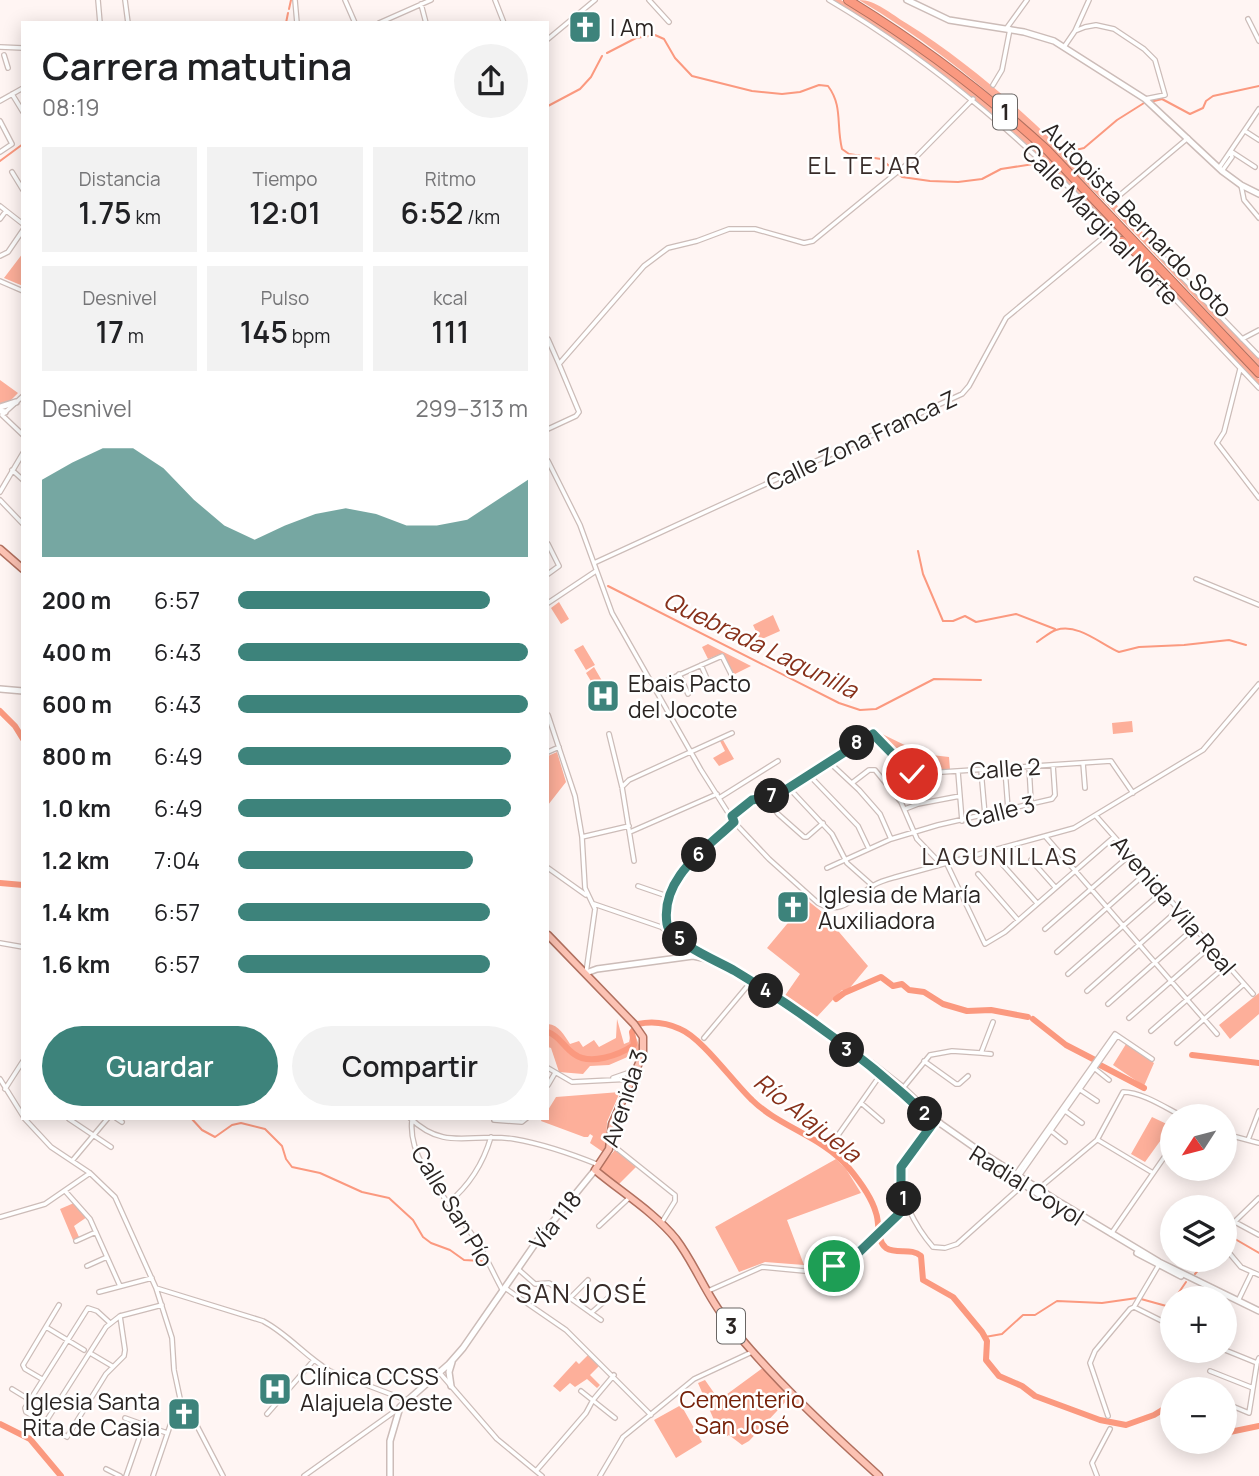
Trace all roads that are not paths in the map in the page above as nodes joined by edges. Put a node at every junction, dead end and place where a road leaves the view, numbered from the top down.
1 (98, 0) edge
2 (125, 0) edge
3 (295, 0) edge
4 (345, 0) edge
5 (431, 0) edge
6 (495, 0) edge
7 (594, 0) edge
8 (649, 0) edge
9 (829, 0) edge
10 (848, 0) edge
11 (907, 0) edge
12 (1027, 0) edge
13 (1089, 0) edge
14 (918, 3) edge
15 (421, 4) junction
16 (1248, 19) dead end
17 (100, 21) edge
18 (128, 21) edge
19 (297, 21) edge
20 (354, 21) edge
21 (383, 21) edge
22 (425, 21) edge
23 (503, 21) edge
24 (668, 22) dead end
25 (1007, 29) junction
26 (1074, 31) junction
27 (549, 37) edge
28 (1259, 41) edge
29 (1064, 47) junction
30 (2, 48) edge
31 (21, 48) edge
32 (4, 55) junction
33 (0, 59) edge
34 (8, 68) dead end
35 (993, 85) dead end
36 (21, 89) edge
37 (12, 94) junction
38 (973, 99) junction
39 (1146, 100) junction
40 (0, 101) edge
41 (21, 109) edge
42 (1259, 109) edge
43 (0, 121) edge
44 (1245, 131) junction
45 (1188, 138) junction
46 (1259, 140) edge
47 (0, 152) edge
48 (1231, 153) junction
49 (1255, 167) dead end
50 (1221, 169) junction
51 (12, 172) dead end
52 (1241, 185) junction
53 (21, 187) edge
54 (1259, 194) edge
55 (1114, 200) dead end
56 (0, 206) edge
57 (6, 211) junction
58 (1259, 218) edge
59 (0, 219) edge
60 (21, 222) edge
61 (1112, 230) junction
62 (21, 233) edge
63 (1122, 242) junction
64 (1152, 246) dead end
65 (0, 256) edge
66 (0, 281) edge
67 (1177, 286) junction
68 (21, 290) edge
69 (1259, 330) edge
70 (1242, 339) junction
71 (549, 341) edge
72 (1259, 356) edge
73 (559, 365) junction
74 (1240, 369) junction
75 (1259, 373) edge
76 (1259, 388) edge
77 (21, 398) edge
78 (16, 402) joint
79 (1, 413) edge
80 (549, 429) edge
81 (21, 433) edge
82 (21, 456) edge
83 (549, 463) edge
84 (12, 470) junction
85 (21, 478) edge
86 (0, 492) edge
87 (1259, 498) edge
88 (0, 500) edge
89 (21, 522) edge
90 (549, 546) edge
91 (0, 548) edge
92 (594, 563) junction
93 (21, 567) edge
94 (596, 571) junction
95 (549, 573) edge
96 (1196, 579) dead end
97 (549, 602) edge
98 (1259, 605) edge
99 (701, 665) junction
100 (679, 674) junction
101 (731, 674) dead end
102 (708, 681) dead end
103 (1259, 684) edge
104 (654, 686) junction
105 (0, 689) edge
106 (21, 691) edge
107 (688, 694) dead end
108 (549, 721) edge
109 (732, 733) dead end
110 (609, 734) dead end
111 (559, 747) junction
112 (549, 752) edge
113 (692, 752) junction
114 (778, 761) dead end
115 (829, 762) junction
116 (1083, 763) junction
117 (1053, 765) junction
118 (1029, 766) junction
119 (1005, 768) junction
120 (981, 770) junction
121 (958, 772) junction
122 (809, 775) junction
123 (852, 783) junction
124 (788, 787) junction
125 (622, 788) junction
126 (1085, 788) dead end
127 (1133, 793) junction
128 (718, 796) junction
129 (960, 796) junction
130 (766, 798) junction
131 (1031, 803) junction
132 (905, 809) junction
133 (1008, 809) junction
134 (985, 815) junction
135 (732, 816) junction
136 (1096, 816) junction
137 (962, 821) junction
138 (734, 822) junction
139 (823, 823) junction
140 (629, 826) junction
141 (630, 832) junction
142 (914, 833) junction
143 (1045, 836) junction
144 (1114, 836) junction
145 (582, 837) junction
146 (891, 839) junction
147 (868, 847) junction
148 (1130, 855) junction
149 (846, 859) junction
150 (1031, 860) dead end
151 (634, 861) dead end
152 (944, 863) junction
153 (1003, 865) dead end
154 (827, 868) dead end
155 (549, 869) edge
156 (1075, 871) junction
157 (1146, 873) junction
158 (978, 874) dead end
159 (584, 881) junction
160 (575, 886) junction
161 (638, 886) dead end
162 (873, 886) junction
163 (1055, 887) junction
164 (1090, 890) junction
165 (1162, 892) junction
166 (589, 897) junction
167 (670, 897) junction
168 (1037, 903) junction
169 (594, 904) junction
170 (1106, 908) junction
171 (1178, 910) junction
172 (1018, 920) junction
173 (1122, 927) junction
174 (1194, 928) junction
175 (1045, 929) dead end
176 (669, 931) junction
177 (549, 936) edge
178 (680, 939) junction
179 (0, 943) edge
180 (1139, 945) junction
181 (21, 947) edge
182 (1211, 947) junction
183 (1057, 952) dead end
184 (687, 957) junction
185 (709, 958) junction
186 (1155, 964) junction
187 (1227, 965) junction
188 (586, 973) junction
189 (1068, 974) dead end
190 (751, 982) junction
191 (1171, 982) junction
192 (1244, 984) junction
193 (1087, 991) dead end
194 (1253, 994) dead end
195 (1187, 1000) junction
196 (1108, 1004) dead end
197 (1129, 1018) dead end
198 (1204, 1019) junction
199 (993, 1022) dead end
200 (1120, 1028) dead end
201 (1151, 1031) dead end
202 (1217, 1034) dead end
203 (1116, 1035) junction
204 (704, 1038) dead end
205 (1177, 1043) dead end
206 (981, 1053) junction
207 (990, 1054) dead end
208 (1152, 1059) dead end
209 (924, 1060) junction
210 (21, 1064) edge
211 (1093, 1068) junction
212 (549, 1069) edge
213 (637, 1070) junction
214 (882, 1072) junction
215 (555, 1073) junction
216 (968, 1076) dead end
217 (0, 1079) edge
218 (632, 1079) junction
219 (608, 1080) junction
220 (1110, 1080) dead end
221 (549, 1083) edge
222 (5, 1089) junction
223 (1079, 1089) junction
224 (903, 1091) junction
225 (1097, 1101) dead end
226 (861, 1103) junction
227 (919, 1106) junction
228 (1160, 1106) edge
229 (1064, 1110) junction
230 (1259, 1111) edge
231 (21, 1113) edge
232 (27, 1120) edge
233 (70, 1120) edge
234 (106, 1120) edge
235 (119, 1120) edge
236 (411, 1120) edge
237 (412, 1120) edge
238 (882, 1121) dead end
239 (122, 1122) dead end
240 (934, 1122) junction
241 (1082, 1124) dead end
242 (946, 1128) junction
243 (1049, 1130) junction
244 (94, 1136) junction
245 (492, 1137) junction
246 (1237, 1137) edge
247 (836, 1138) dead end
248 (1097, 1140) junction
249 (1248, 1140) junction
250 (1065, 1142) dead end
251 (610, 1143) junction
252 (1259, 1143) edge
253 (111, 1147) dead end
254 (976, 1150) junction
255 (72, 1161) junction
256 (1160, 1163) edge
257 (597, 1167) junction
258 (1001, 1169) junction
259 (90, 1173) junction
260 (1153, 1173) junction
261 (1017, 1175) junction
262 (1024, 1184) junction
263 (1036, 1190) junction
264 (66, 1192) junction
265 (629, 1198) junction
266 (1259, 1198) edge
267 (904, 1199) junction
268 (448, 1203) junction
269 (902, 1211) junction
270 (911, 1213) junction
271 (0, 1217) edge
272 (1237, 1220) edge
273 (1237, 1223) edge
274 (661, 1224) junction
275 (599, 1226) dead end
276 (1093, 1226) junction
277 (96, 1232) junction
278 (1258, 1233) edge
279 (1111, 1234) junction
280 (76, 1241) dead end
281 (1128, 1247) junction
282 (107, 1257) junction
283 (1237, 1262) edge
284 (1159, 1264) junction
285 (87, 1266) dead end
286 (518, 1269) junction
287 (1252, 1272) junction
288 (1259, 1275) edge
289 (152, 1278) junction
290 (588, 1280) dead end
291 (120, 1286) junction
292 (1201, 1286) edge
293 (156, 1288) junction
294 (504, 1290) junction
295 (99, 1292) dead end
296 (706, 1292) junction
297 (614, 1293) dead end
298 (571, 1297) junction
299 (1238, 1301) junction
300 (1237, 1303) edge
301 (59, 1305) dead end
302 (162, 1306) junction
303 (1134, 1307) junction
304 (592, 1313) junction
305 (1259, 1313) edge
306 (120, 1316) junction
307 (601, 1320) dead end
308 (1160, 1320) edge
309 (109, 1322) junction
310 (46, 1327) junction
311 (68, 1340) junction
312 (84, 1350) dead end
313 (753, 1351) junction
314 (90, 1353) junction
315 (1237, 1355) edge
316 (1259, 1358) edge
317 (314, 1360) junction
318 (453, 1360) junction
319 (1256, 1363) junction
320 (111, 1366) junction
321 (1210, 1371) dead end
322 (439, 1372) junction
323 (614, 1375) junction
324 (42, 1379) junction
325 (451, 1386) junction
326 (1253, 1388) junction
327 (12, 1389) dead end
328 (581, 1391) dead end
329 (30, 1400) junction
330 (406, 1400) junction
331 (593, 1400) junction
332 (181, 1403) junction
333 (1237, 1408) edge
334 (398, 1409) junction
335 (267, 1414) dead end
336 (652, 1415) junction
337 (1108, 1416) dead end
338 (125, 1418) dead end
339 (615, 1418) dead end
340 (38, 1419) dead end
341 (147, 1424) junction
342 (1110, 1429) dead end
343 (167, 1433) junction
344 (106, 1469) dead end
345 (535, 1472) junction
346 (120, 1476) edge
347 (126, 1476) edge
348 (153, 1476) edge
349 (223, 1476) edge
350 (304, 1476) edge
351 (390, 1476) edge
352 (542, 1476) edge
353 (600, 1476) edge
354 (879, 1476) edge
355 (1097, 1476) edge

1 - 17 street
2 - 18 street
3 - 19 street
4 - 20 street
5 - 15 street
6 - 23 street
7 - 27 street
8 - 24 street
9 - 38 street, Calle Marginal Norte
10 - 67 highway, Autopista Bernardo Soto / 1
11 - 14 street
12 - 25 street
13 - 26 street
14 - 25 street
15 - 21 street
15 - 22 street
16 - 28 street
25 - 29 street
25 - 35 street
26 - 29 street
26 - 39 street
29 - 39 street
30 - 31 street
30 - 32 street
32 - 33 street
32 - 34 street
36 - 37 street
37 - 40 street
37 - 41 street
38 - 61 street, Calle Marginal Norte
38 - 73 street
39 - 45 street
42 - 44 street
43 - 47 street
44 - 46 street
44 - 48 street
45 - 50 street
45 - 55 street
48 - 49 street
48 - 50 street
50 - 52 street
51 - 53 street
52 - 54 street
52 - 58 street
56 - 57 street
57 - 59 street
57 - 60 street
61 - 63 street, Calle Marginal Norte
61 - 92 street, Calle Zona Franca Z
62 - 65 street
63 - 67 highway
63 - 74 street, Calle Marginal Norte
64 - 70 street
66 - 68 street
67 - 75 highway, Autopista Bernardo Soto / 1
69 - 70 street
70 - 72 street
71 - 73 street
73 - 80 street
74 - 76 street, Calle Marginal Norte
74 - 87 street
77 - 78 street
78 - 79 street
79 - 81 street
82 - 84 street
83 - 92 street
84 - 85 street
84 - 86 street
88 - 89 street
90 - 95 street
91 - 93 main road
92 - 94 street
94 - 97 street
94 - 104 street
96 - 98 street
99 - 100 street
99 - 101 street
99 - 102 street
100 - 104 street
100 - 107 street
103 - 127 street
104 - 113 street
105 - 106 street
108 - 111 street
109 - 113 street
110 - 125 street
111 - 112 street
111 - 145 street
113 - 125 street
113 - 128 street
114 - 128 street
115 - 121 street, Calle 2
115 - 122 street
115 - 123 street
116 - 117 street, Calle 2
116 - 126 street
116 - 127 street, Calle 2
117 - 118 street, Calle 2
117 - 131 street, Calle 3
118 - 119 street, Calle 2
118 - 131 street
119 - 120 street, Calle 2
119 - 133 street
120 - 121 street, Calle 2
120 - 134 street
121 - 129 street
122 - 124 street
122 - 147 street
123 - 132 street
123 - 146 street
124 - 130 street
124 - 139 street
125 - 140 street
127 - 136 street
128 - 135 street
128 - 141 street
129 - 132 street
129 - 137 street
130 - 135 street
130 - 139 street
131 - 133 street, Calle 3
132 - 142 street
133 - 134 street, Calle 3
134 - 137 street, Calle 3
135 - 138 street
136 - 143 street
136 - 144 street, Avenida Vila Real
137 - 142 street, Calle 3
138 - 162 street
138 - 167 street
139 - 149 street
140 - 141 street
140 - 145 street
141 - 151 street
142 - 146 street, Calle 3
142 - 152 street
143 - 152 street
143 - 156 street
144 - 148 street, Avenida Vila Real
144 - 156 street
145 - 159 street
146 - 147 street, Calle 3
147 - 149 street, Calle 3
148 - 157 street, Avenida Vila Real
148 - 164 street
149 - 154 street, Calle 3
149 - 162 street
150 - 163 street
152 - 162 street
152 - 172 street
153 - 168 street
155 - 160 street
156 - 163 street
156 - 164 street
157 - 165 street, Avenida Vila Real
157 - 170 street
158 - 172 street
159 - 160 street
159 - 166 street
160 - 166 street
161 - 167 street
163 - 168 street
164 - 170 street
164 - 175 street
165 - 171 street, Avenida Vila Real
165 - 173 street
166 - 169 street
167 - 176 street
168 - 172 street
169 - 176 street
169 - 188 street
170 - 173 street
170 - 183 street
171 - 174 street, Avenida Vila Real
171 - 180 street
173 - 180 street
173 - 189 street
174 - 182 street, Avenida Vila Real
174 - 186 street
176 - 178 street
177 - 188 main road, Avenida 3
178 - 184 street
178 - 185 street
179 - 181 street
180 - 186 street
180 - 193 street
182 - 187 street, Avenida Vila Real
182 - 191 street
184 - 185 street, Radial Coyol
184 - 188 street, Radial Coyol
185 - 190 street, Radial Coyol
186 - 191 street
186 - 196 street
187 - 192 street, Avenida Vila Real
187 - 195 street
188 - 213 main road, Avenida 3
190 - 204 street
190 - 214 street, Radial Coyol
191 - 195 street
191 - 197 street
192 - 194 street, Avenida Vila Real
192 - 198 street
195 - 198 street
195 - 201 street
198 - 202 street
198 - 205 street
199 - 206 street
200 - 203 street
203 - 208 street
203 - 211 street
206 - 207 street
206 - 209 street
209 - 216 street
209 - 224 street
210 - 222 street
211 - 220 street
211 - 223 street
212 - 215 street
213 - 218 main road, Avenida 3
213 - 219 street
214 - 224 street, Radial Coyol
214 - 226 street
215 - 219 street
215 - 221 street
217 - 222 street
218 - 219 street
218 - 251 main road, Avenida 3
222 - 231 street
223 - 225 street
223 - 229 street
224 - 227 street, Radial Coyol
226 - 238 street
226 - 247 street
227 - 240 street, Radial Coyol
227 - 242 street, Radial Coyol
228 - 248 street
229 - 241 street
229 - 243 street
230 - 249 street
232 - 255 street
233 - 244 street
234 - 244 street
235 - 239 street
236 - 268 street, Calle San Pío
237 - 245 street
240 - 242 street
240 - 254 street, Radial Coyol
240 - 267 street
242 - 254 street, Radial Coyol
243 - 250 street
243 - 261 street
244 - 253 street
244 - 255 street
245 - 257 street
245 - 268 street
246 - 249 street
248 - 260 street
248 - 263 street
249 - 252 street
251 - 257 main road, Avenida 3
251 - 274 street
254 - 258 street, Radial Coyol
254 - 261 street, Radial Coyol
255 - 259 street
256 - 260 street
257 - 265 main road, 3
257 - 286 street, Vía 118
258 - 261 street
258 - 262 street, Radial Coyol
259 - 264 street
259 - 289 street
260 - 279 street
261 - 263 street, Radial Coyol
262 - 263 street, Radial Coyol
262 - 270 street
263 - 276 street, Radial Coyol
263 - 279 street, Radial Coyol
264 - 271 street
264 - 277 street
265 - 274 main road, 3
265 - 275 street
266 - 272 street
267 - 269 street
267 - 270 street
268 - 294 street, Calle San Pío
269 - 270 street
269 - 296 street
273 - 278 street
274 - 296 main road, 3
276 - 279 street
276 - 281 street, Radial Coyol
277 - 280 street
277 - 282 street
279 - 281 street
279 - 284 street, Radial Coyol
281 - 284 street, Radial Coyol
282 - 285 street
282 - 291 street
283 - 287 street
284 - 292 street, Radial Coyol
284 - 299 street, Radial Coyol
284 - 303 street
286 - 294 street, Vía 118
286 - 298 street
287 - 288 street
287 - 299 street
289 - 291 street
289 - 293 street
290 - 298 street
291 - 295 street
293 - 302 street
293 - 317 street
294 - 318 street, Vía 118
294 - 323 street
296 - 313 main road, 3
297 - 304 street
298 - 304 street
299 - 305 street, Radial Coyol
300 - 305 street, Radial Coyol
301 - 310 street
302 - 306 street
302 - 332 street
303 - 308 street
303 - 337 street
304 - 307 street
306 - 309 street
306 - 320 street
309 - 311 street
309 - 314 street
310 - 311 street
310 - 324 street
311 - 312 street
311 - 324 street
313 - 336 street
313 - 354 main road, 3
314 - 320 street
314 - 320 street
315 - 319 street
316 - 319 street
317 - 330 street
317 - 335 street
318 - 322 street, Vía 118
318 - 325 street
319 - 326 street
321 - 326 street
322 - 325 street
322 - 330 street, Vía 118
323 - 331 street
323 - 336 street
324 - 329 street
325 - 345 street
326 - 333 street
327 - 329 street
328 - 331 street
329 - 340 street
330 - 334 street, Vía 118
331 - 339 street
331 - 345 street
332 - 343 street
332 - 349 street
334 - 350 street
334 - 351 street, Vía 118
336 - 353 street
338 - 341 street
341 - 343 street
341 - 347 street
342 - 355 street
343 - 348 street
344 - 346 street
345 - 352 street

